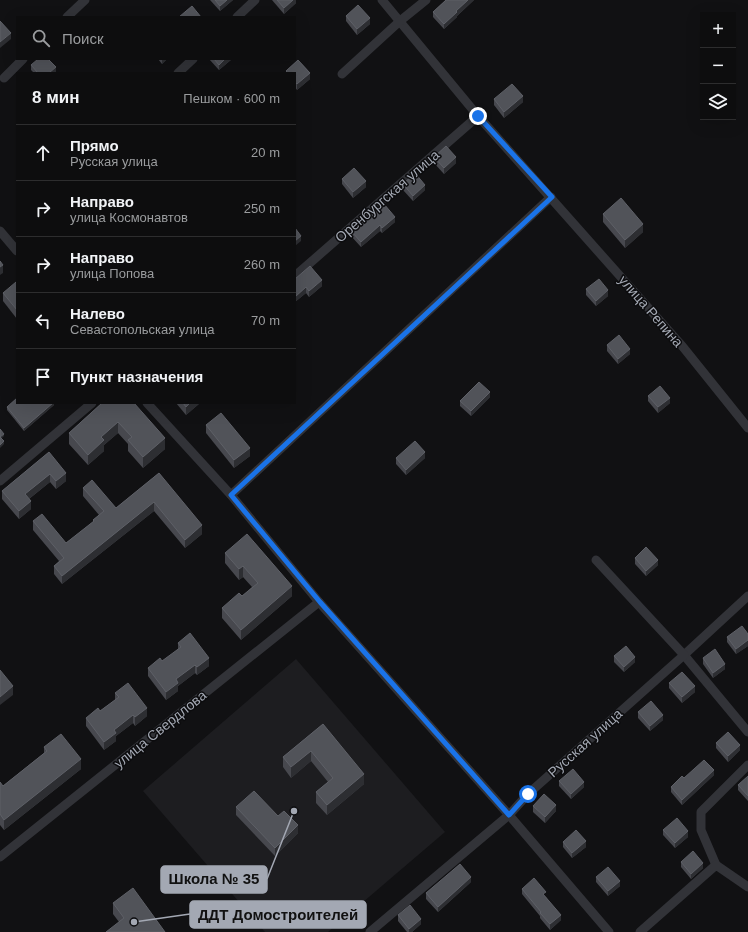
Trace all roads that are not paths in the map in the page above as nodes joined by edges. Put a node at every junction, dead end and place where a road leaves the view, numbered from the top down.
1 (85, 0) edge
2 (255, 0) edge
3 (382, 0) edge
4 (426, 0) edge
5 (68, 16) edge
6 (238, 16) edge
7 (400, 21) junction
8 (22, 60) edge
9 (192, 60) edge
10 (179, 72) edge
11 (342, 74) dead end
12 (4, 78) dead end
13 (478, 116) junction
14 (552, 197) junction
15 (0, 231) edge
16 (16, 250) edge
17 (296, 275) edge
18 (91, 404) edge
19 (148, 404) edge
20 (748, 428) edge
21 (0, 481) edge
22 (231, 495) junction
23 (596, 560) dead end
24 (748, 596) edge
25 (320, 602) junction
26 (684, 655) junction
27 (748, 732) edge
28 (748, 765) edge
29 (509, 815) junction
30 (0, 857) edge
31 (716, 865) junction
32 (748, 887) edge
33 (370, 932) edge
34 (609, 932) edge
35 (640, 932) edge

1 - 5 street
2 - 6 street
3 - 7 street, улица Репина
4 - 7 street
7 - 11 street
7 - 13 street, улица Репина
8 - 12 street
9 - 10 street
13 - 14 street, улица Репина
13 - 17 street, Оренбургская улица
14 - 20 street, улица Репина
14 - 22 street
15 - 16 street
18 - 21 street
19 - 22 street
22 - 25 street
23 - 26 street
24 - 26 street, Русская улица
25 - 29 street
25 - 30 street, улица Свердлова
26 - 27 street
26 - 29 street, Русская улица
28 - 31 street
29 - 33 street, Русская улица
29 - 34 street
31 - 32 street
31 - 35 street

